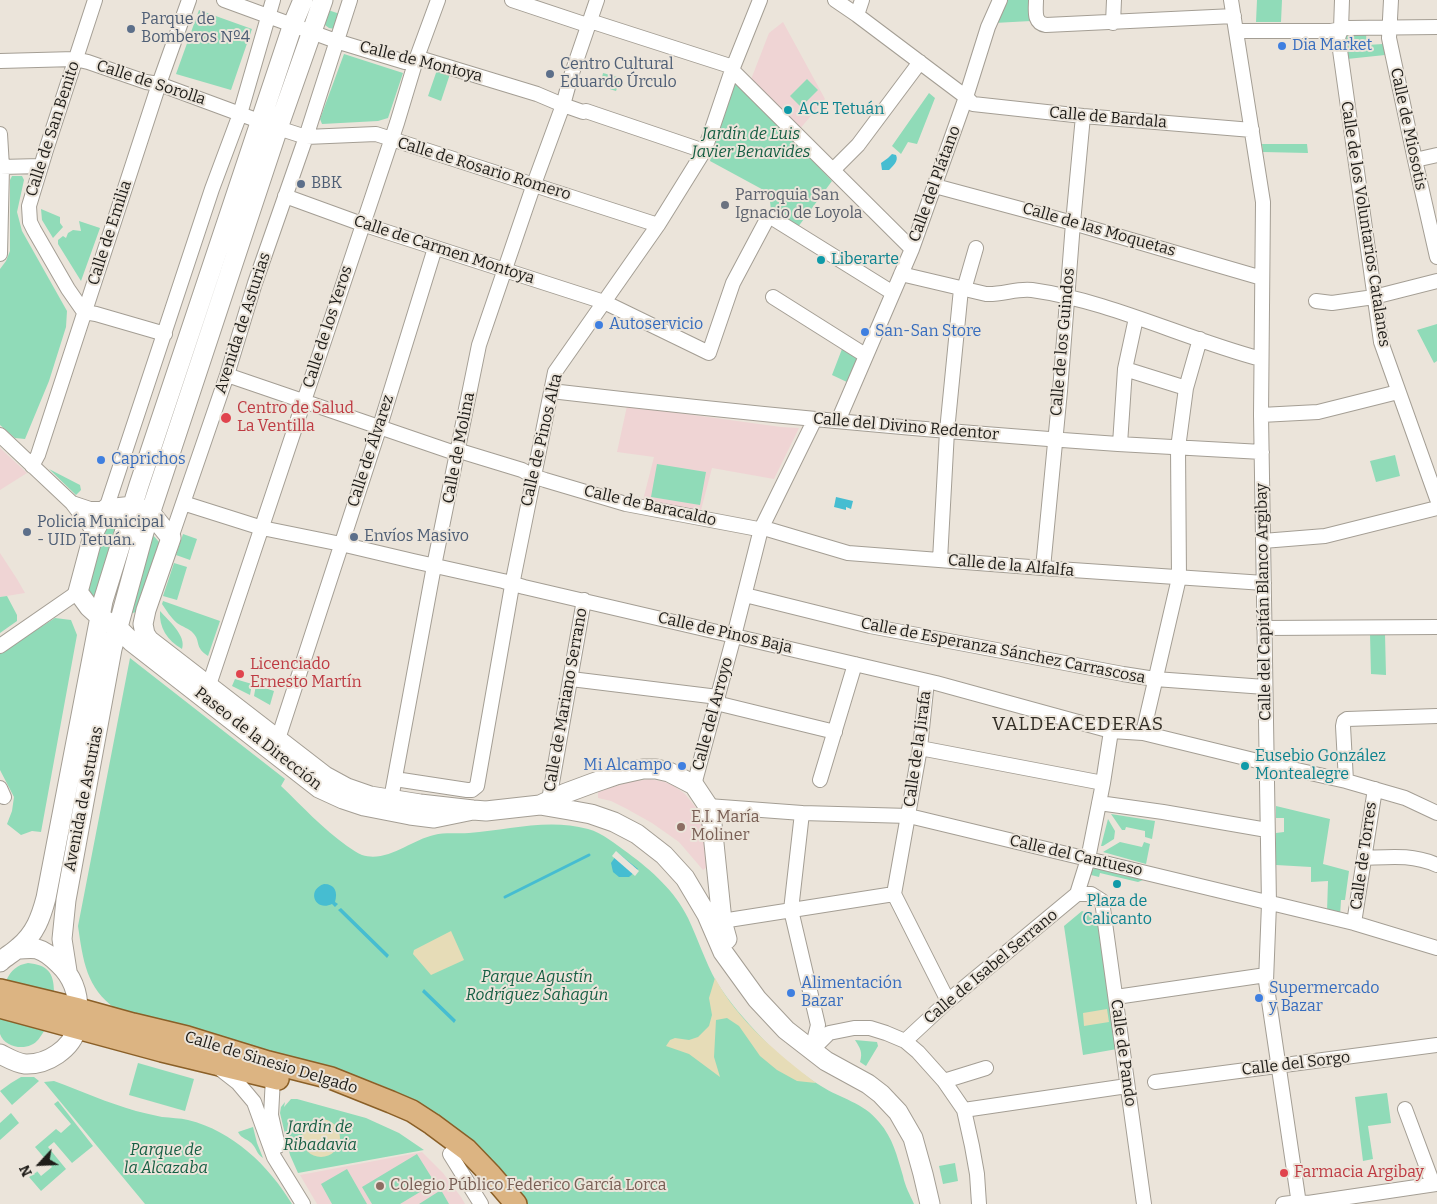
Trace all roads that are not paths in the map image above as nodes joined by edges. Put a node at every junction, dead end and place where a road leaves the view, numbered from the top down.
1 (95, 0) edge
2 (189, 0) edge
3 (224, 0) edge
4 (273, 0) edge
5 (303, 0) edge
6 (323, 0) edge
7 (350, 0) edge
8 (438, 0) edge
9 (512, 0) edge
10 (597, 0) edge
11 (760, 0) edge
12 (835, 0) edge
13 (862, 0) edge
14 (1000, 0) edge
15 (1036, 0) edge
16 (1114, 0) edge
17 (1231, 0) edge
18 (1342, 0) edge
19 (1391, 0) edge
20 (268, 15) junction
21 (858, 15) junction
22 (1234, 16) junction
23 (590, 21) junction
24 (1113, 23) junction
25 (293, 24) junction
26 (1437, 27) edge
27 (1390, 28) junction
28 (1341, 29) junction
29 (313, 32) junction
30 (1237, 32) junction
31 (336, 41) junction
32 (75, 59) junction
33 (416, 60) junction
34 (0, 61) edge
35 (920, 62) junction
36 (732, 70) junction
37 (159, 84) junction
38 (966, 97) junction
39 (563, 105) junction
40 (240, 114) junction
41 (1083, 116) junction
42 (270, 125) junction
43 (1252, 130) junction
44 (0, 134) edge
45 (306, 137) junction
46 (390, 139) junction
47 (704, 150) junction
48 (1437, 155) edge
49 (1414, 160) junction
50 (41, 166) junction
51 (1, 167) edge
52 (833, 170) junction
53 (534, 184) junction
54 (935, 186) junction
55 (285, 196) junction
56 (1073, 223) junction
57 (362, 224) junction
58 (658, 225) junction
59 (435, 248) junction
60 (976, 248) dead end
61 (912, 249) junction
62 (0, 254) edge
63 (1437, 257) edge
64 (505, 270) junction
65 (901, 274) junction
66 (1262, 278) junction
67 (1437, 281) edge
68 (961, 289) junction
69 (893, 293) junction
70 (1067, 296) junction
71 (773, 297) dead end
72 (1374, 297) junction
73 (1316, 301) dead end
74 (604, 302) junction
75 (84, 312) junction
76 (1136, 318) junction
77 (165, 334) junction
78 (1200, 339) junction
79 (866, 355) junction
80 (1261, 359) junction
81 (1125, 369) junction
82 (227, 375) junction
83 (1186, 388) junction
84 (551, 391) junction
85 (1398, 392) junction
86 (303, 402) junction
87 (1261, 415) junction
88 (815, 419) junction
89 (838, 421) junction
90 (380, 426) junction
91 (947, 431) junction
92 (0, 435) edge
93 (1055, 440) junction
94 (1120, 444) junction
95 (1178, 448) junction
96 (1262, 452) junction
97 (458, 454) junction
98 (32, 466) junction
99 (533, 476) junction
100 (1437, 499) edge
101 (72, 503) junction
102 (183, 503) junction
103 (1437, 508) edge
104 (106, 509) junction
105 (141, 509) junction
106 (262, 528) junction
107 (761, 529) junction
108 (94, 532) junction
109 (171, 538) junction
110 (1263, 541) junction
111 (341, 544) junction
112 (940, 560) junction
113 (434, 566) junction
114 (1043, 568) junction
115 (1179, 578) junction
116 (1264, 583) junction
117 (512, 584) junction
118 (78, 592) junction
119 (744, 595) junction
120 (584, 600) junction
121 (146, 610) junction
122 (100, 617) junction
123 (1437, 627) edge
124 (118, 628) junction
125 (1264, 628) junction
126 (734, 636) junction
127 (0, 646) edge
128 (855, 664) junction
129 (571, 679) junction
130 (1155, 679) junction
131 (927, 681) junction
132 (209, 685) junction
133 (1265, 687) junction
134 (717, 700) junction
135 (1437, 716) edge
136 (1111, 731) junction
137 (835, 732) junction
138 (1143, 733) junction
139 (278, 739) junction
140 (920, 748) junction
141 (1267, 764) junction
142 (395, 779) junction
143 (820, 780) dead end
144 (1346, 781) junction
145 (593, 783) junction
146 (1103, 783) junction
147 (694, 785) junction
148 (1375, 789) junction
149 (391, 799) junction
150 (544, 803) junction
151 (1099, 804) junction
152 (708, 806) junction
153 (473, 810) junction
154 (802, 813) junction
155 (1437, 813) edge
156 (591, 814) junction
157 (908, 816) junction
158 (1268, 830) junction
159 (1364, 858) junction
160 (1088, 859) junction
161 (1437, 866) edge
162 (717, 872) junction
163 (688, 883) junction
164 (894, 894) junction
165 (1077, 894) junction
166 (1269, 904) junction
167 (791, 910) junction
168 (722, 921) junction
169 (1354, 923) junction
170 (1437, 948) edge
171 (18, 949) junction
172 (0, 962) edge
173 (734, 967) junction
174 (67, 971) junction
175 (1266, 974) junction
176 (0, 990) edge
177 (1116, 997) junction
178 (948, 1001) junction
179 (0, 1007) edge
180 (78, 1018) junction
181 (905, 1041) junction
182 (1437, 1045) edge
183 (812, 1050) junction
184 (7, 1058) edge
185 (208, 1062) junction
186 (1279, 1066) junction
187 (986, 1068) dead end
188 (271, 1070) junction
189 (0, 1073) edge
190 (944, 1081) junction
191 (1155, 1082) dead end
192 (1127, 1086) junction
193 (1405, 1109) dead end
194 (964, 1110) junction
195 (450, 1154) junction
196 (284, 1173) junction
197 (1435, 1184) edge
198 (1299, 1203) edge
199 (303, 1204) edge
200 (481, 1204) edge
201 (498, 1204) edge
202 (516, 1204) edge
203 (930, 1204) edge
204 (979, 1204) edge
205 (1144, 1204) edge
206 (1283, 1204) edge

1 - 32 street, Calle de San Benito
2 - 37 street, Calle de Emilia
3 - 20 street, Calle de Montoya
4 - 20 street
5 - 25 street, Avenida de Asturias
6 - 29 street, Avenida de Asturias
7 - 31 street, Avenida de Asturias
8 - 33 street, Calle de los Yeros
9 - 23 street
10 - 23 street, Calle de Molina
11 - 36 street, Calle de Pinos Alta
12 - 21 street, Calle de Bardala
13 - 21 street
14 - 38 street, Calle del Plátano
15 - 24 street
16 - 24 street
17 - 22 street, Calle del Capitán Blanco Argibay
18 - 28 street, Calle de los Voluntarios Catalanes
19 - 27 street, Calle de Miosotis
20 - 25 street, Calle de Montoya
20 - 40 street
21 - 35 street, Calle de Bardala
22 - 24 street
22 - 30 street, Calle del Capitán Blanco Argibay
23 - 36 street
23 - 39 street, Calle de Molina
25 - 29 street, Calle de Montoya
25 - 42 street, Avenida de Asturias
26 - 27 street
27 - 28 street
27 - 49 street, Calle de Miosotis
28 - 30 street
28 - 72 street, Calle de los Voluntarios Catalanes
29 - 31 street, Calle de Montoya
29 - 42 street, Avenida de Asturias
30 - 43 street, Calle del Capitán Blanco Argibay
31 - 33 street, Calle de Montoya
31 - 45 street, Avenida de Asturias
32 - 34 street, Calle de Sorolla
32 - 37 street, Calle de Sorolla
32 - 50 street, Calle de San Benito
33 - 39 street, Calle de Montoya
33 - 46 street, Calle de los Yeros
35 - 38 street, Calle de Bardala
35 - 52 street
36 - 47 street, Calle de Pinos Alta
36 - 52 street
37 - 40 street, Calle de Sorolla
37 - 75 street, Calle de Emilia
38 - 41 street, Calle de Bardala
38 - 54 street, Calle del Plátano
39 - 47 street, Calle de Montoya
39 - 53 street, Calle de Molina
40 - 42 street
40 - 77 street
41 - 43 street, Calle de Bardala
41 - 56 street, Calle de los Guindos
42 - 45 street
42 - 105 street, Avenida de Asturias
43 - 66 street, Calle del Capitán Blanco Argibay
44 - 51 street
45 - 46 street, Calle de Rosario Romero
45 - 55 street, Avenida de Asturias
46 - 53 street, Calle de Rosario Romero
46 - 57 street, Calle de los Yeros
47 - 58 street, Calle de Pinos Alta
48 - 49 street
49 - 63 street, Calle de Miosotis
50 - 51 street
50 - 75 street, Calle de San Benito
51 - 62 street
52 - 61 street
53 - 58 street, Calle de Rosario Romero
53 - 64 street, Calle de Molina
54 - 56 street, Calle de las Moquetas
54 - 61 street, Calle del Plátano
55 - 57 street, Calle de Carmen Montoya
55 - 82 street, Avenida de Asturias
56 - 66 street, Calle de las Moquetas
56 - 70 street, Calle de los Guindos
57 - 59 street, Calle de Carmen Montoya
57 - 86 street, Calle de los Yeros
58 - 74 street, Calle de Pinos Alta
59 - 64 street, Calle de Carmen Montoya
59 - 90 street, Calle de Álvarez
60 - 68 street
61 - 65 street, Calle del Plátano
64 - 74 street, Calle de Carmen Montoya
64 - 97 street, Calle de Molina
65 - 68 street
65 - 69 street, Calle del Plátano
66 - 80 street, Calle del Capitán Blanco Argibay
67 - 72 street
68 - 70 street
68 - 91 street
69 - 74 street, Calle de Carmen Montoya
69 - 79 street, Calle del Plátano
70 - 76 street
70 - 93 street, Calle de los Guindos
71 - 79 street
72 - 73 street
72 - 85 street, Calle de los Voluntarios Catalanes
74 - 84 street, Calle de Pinos Alta
75 - 77 street
75 - 98 street, Calle de Emilia
76 - 78 street
76 - 81 street
77 - 104 street
78 - 80 street
78 - 83 street
79 - 89 street, Calle del Plátano
80 - 87 street, Calle del Capitán Blanco Argibay
81 - 83 street
81 - 94 street
82 - 86 street, Calle de Baracaldo
82 - 102 street, Avenida de Asturias
83 - 95 street
84 - 88 street, Calle del Divino Redentor
84 - 99 street, Calle de Pinos Alta
85 - 87 street
85 - 100 street, Calle de los Voluntarios Catalanes
86 - 90 street, Calle de Baracaldo
86 - 106 street, Calle de los Yeros
87 - 96 street, Calle del Capitán Blanco Argibay
88 - 89 street, Calle del Divino Redentor
88 - 107 street, Calle del Arroyo
89 - 91 street, Calle del Divino Redentor
90 - 97 street, Calle de Baracaldo
90 - 111 street, Calle de Álvarez
91 - 93 street, Calle del Divino Redentor
91 - 112 street
92 - 98 street
93 - 94 street, Calle del Divino Redentor
93 - 114 street, Calle de los Guindos
94 - 95 street, Calle del Divino Redentor
95 - 96 street, Calle del Divino Redentor
95 - 115 street
96 - 110 street, Calle del Capitán Blanco Argibay
97 - 99 street, Calle de Baracaldo
97 - 113 street, Calle de Molina
98 - 101 street
99 - 107 street, Calle de Baracaldo
99 - 117 street, Calle de Pinos Alta
101 - 104 street
101 - 108 street
102 - 106 street, Calle de Pinos Baja
102 - 109 street, Avenida de Asturias
103 - 110 street
104 - 105 street
104 - 108 street
105 - 109 street
105 - 122 street, Avenida de Asturias
105 - 124 street, Avenida de Asturias
106 - 111 street, Calle de Pinos Baja
106 - 132 street, Calle de los Yeros
107 - 112 street, Calle de la Alfalfa
107 - 119 street, Calle del Arroyo
108 - 118 street
109 - 121 street, Avenida de Asturias
110 - 116 street, Calle del Capitán Blanco Argibay
111 - 113 street, Calle de Pinos Baja
111 - 139 street, Calle de Álvarez
112 - 114 street, Calle de la Alfalfa
113 - 117 street, Calle de Pinos Baja
113 - 142 street, Calle de Molina
114 - 115 street, Calle de la Alfalfa
115 - 116 street, Calle de la Alfalfa
115 - 130 street
116 - 125 street, Calle del Capitán Blanco Argibay
117 - 120 street, Calle de Pinos Baja
117 - 142 street, Calle de Pinos Alta
118 - 122 street
118 - 127 street
119 - 126 street, Calle del Arroyo
119 - 130 street, Calle de Esperanza Sánchez Carrascosa
120 - 126 street, Calle de Pinos Baja
120 - 129 street, Calle de Mariano Serrano
121 - 124 street
121 - 132 street, Paseo de la Dirección
122 - 124 street
122 - 171 street, Avenida de Asturias
123 - 125 street
124 - 153 street, Paseo de la Dirección
124 - 174 street, Avenida de Asturias
125 - 133 street, Calle del Capitán Blanco Argibay
126 - 128 street, Calle de Pinos Baja
126 - 134 street, Calle del Arroyo
128 - 131 street, Calle de Pinos Baja
128 - 137 street
129 - 134 street
129 - 150 street, Calle de Mariano Serrano
130 - 133 street, Calle de Esperanza Sánchez Carrascosa
130 - 138 street
131 - 136 street, Calle de Pinos Baja
131 - 140 street, Calle de la Jirafa
132 - 139 street, Paseo de la Dirección
133 - 141 street, Calle del Capitán Blanco Argibay
134 - 137 street
134 - 147 street, Calle del Arroyo
135 - 144 street
136 - 138 street, Calle de Pinos Baja
136 - 146 street
137 - 143 street
138 - 141 street, Calle de Pinos Baja
139 - 149 street, Paseo de la Dirección
140 - 146 street
140 - 157 street, Calle de la Jirafa
141 - 144 street, Calle de Pinos Baja
141 - 158 street, Calle del Capitán Blanco Argibay
142 - 149 street, Calle de Molina
144 - 148 street, Calle de Pinos Baja
145 - 147 street, Paseo de la Dirección
145 - 150 street, Paseo de la Dirección
145 - 156 street
146 - 151 street
147 - 152 street, Paseo de la Dirección
148 - 155 street, Calle de Pinos Baja
148 - 159 street, Calle de Torres
149 - 153 street, Paseo de la Dirección
150 - 153 street, Paseo de la Dirección
150 - 156 street, Paseo de la Dirección
151 - 158 street
151 - 160 street
152 - 154 street, Calle del Cantueso
152 - 162 street, Paseo de la Dirección
154 - 157 street, Calle del Cantueso
154 - 167 street
156 - 163 street, Paseo de la Dirección
157 - 160 street, Calle del Cantueso
157 - 164 street, Calle de la Jirafa
158 - 166 street, Calle del Capitán Blanco Argibay
159 - 161 street
159 - 169 street, Calle de Torres
160 - 165 street
160 - 166 street, Calle del Cantueso
162 - 163 street
162 - 168 street, Paseo de la Dirección
163 - 173 street, Paseo de la Dirección
164 - 167 street
164 - 178 street
165 - 177 street, Calle de Pando
165 - 178 street, Calle de Isabel Serrano
166 - 169 street, Calle del Cantueso
166 - 175 street, Calle del Capitán Blanco Argibay
167 - 168 street
167 - 183 street
168 - 173 street, Paseo de la Dirección
169 - 170 street, Calle del Cantueso
171 - 172 street
171 - 174 street
173 - 183 street, Paseo de la Dirección
174 - 180 street
175 - 177 street
175 - 186 street, Calle del Capitán Blanco Argibay
176 - 180 main road, Calle de Sinesio Delgado
177 - 192 street, Calle de Pando
178 - 181 street, Calle de Isabel Serrano
179 - 180 main road, Calle de Sinesio Delgado
180 - 184 street
180 - 185 main road, Calle de Sinesio Delgado
180 - 188 main road, Calle de Sinesio Delgado
181 - 183 street
181 - 190 street
182 - 186 street, Calle del Sorgo
183 - 203 street, Paseo de la Dirección
184 - 189 street
185 - 188 main road, Calle de Sinesio Delgado
185 - 196 street
186 - 191 street, Calle del Sorgo
186 - 198 street, Calle del Capitán Blanco Argibay
187 - 190 street
188 - 195 main road, Calle de Sinesio Delgado
188 - 196 street
188 - 202 main road, Calle de Sinesio Delgado
190 - 194 street
192 - 194 street
192 - 205 street, Calle de Pando
193 - 197 street
194 - 204 street
195 - 200 street, Calle de Sinesio Delgado
195 - 201 main road, Calle de Sinesio Delgado
196 - 199 street
197 - 198 street
198 - 206 street

